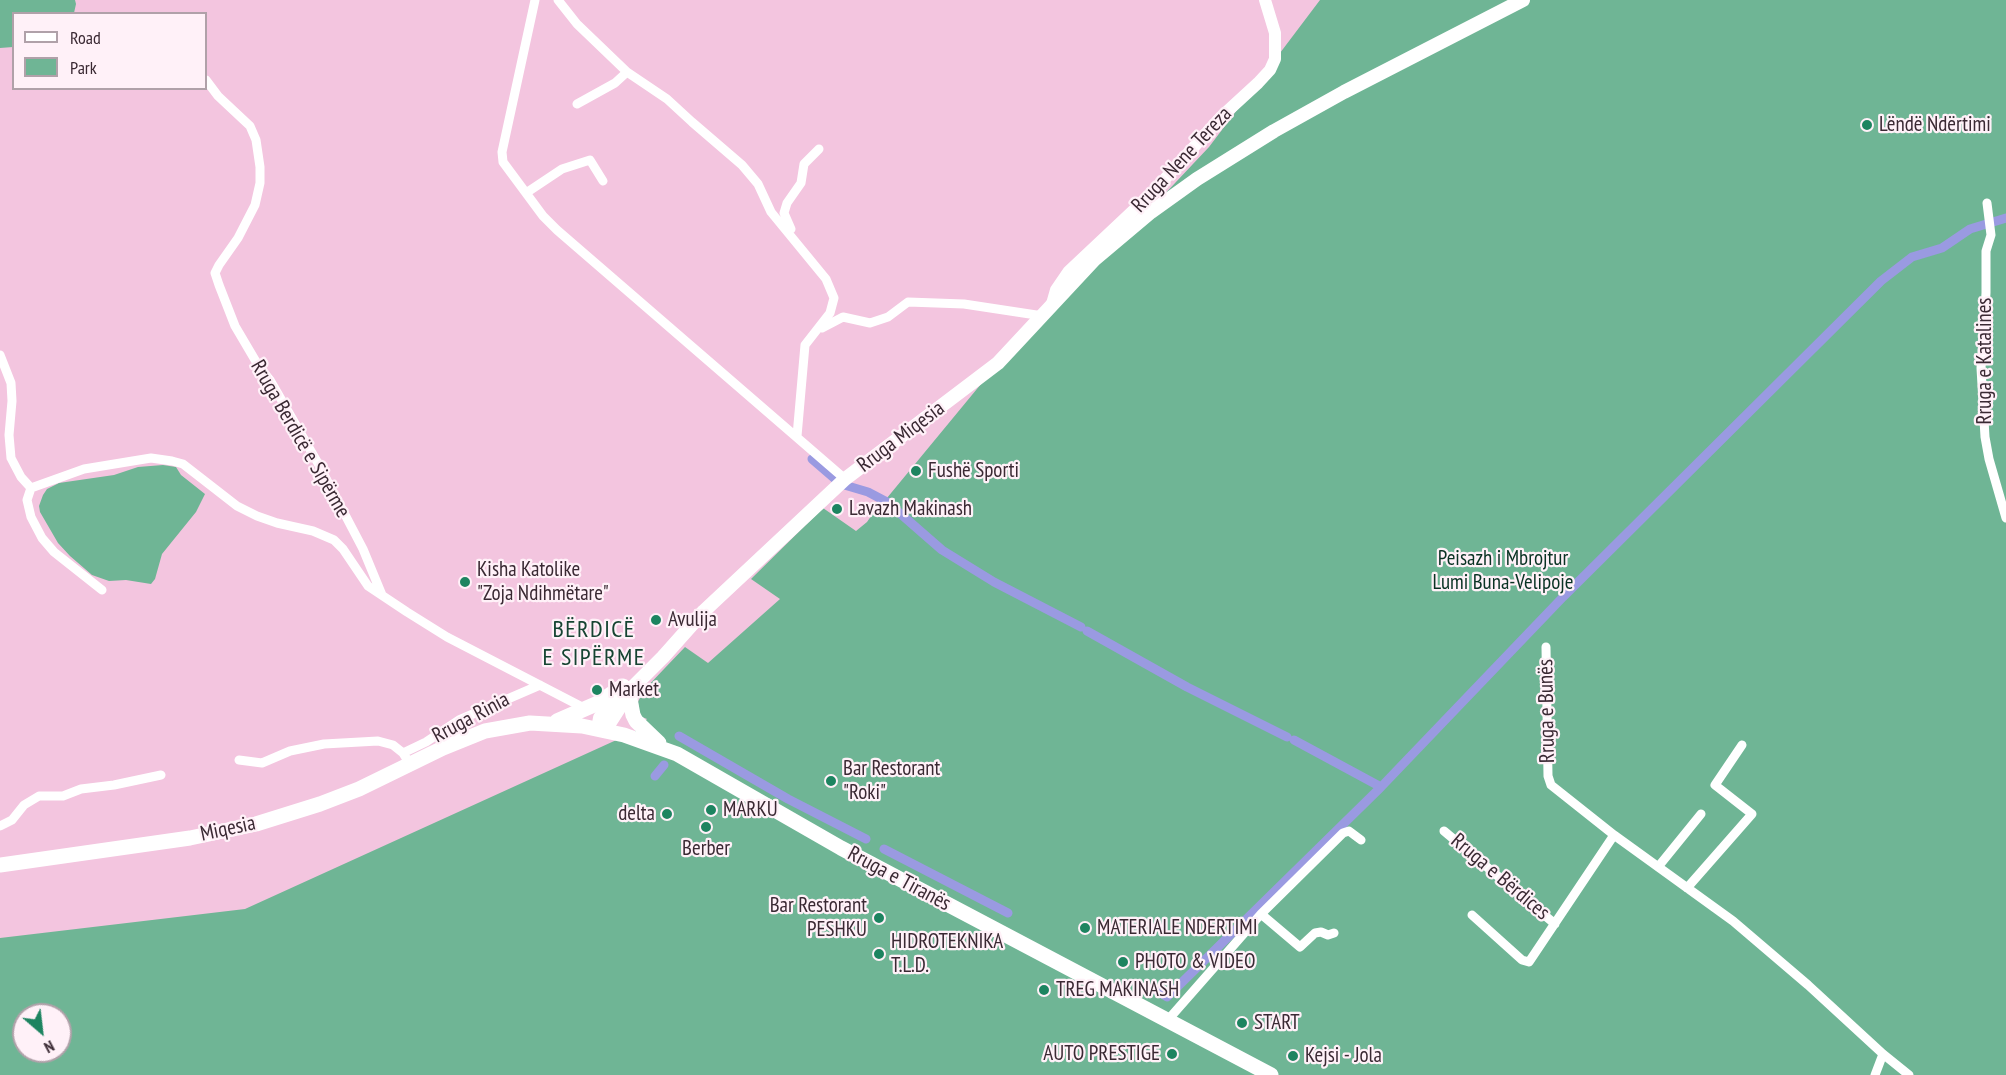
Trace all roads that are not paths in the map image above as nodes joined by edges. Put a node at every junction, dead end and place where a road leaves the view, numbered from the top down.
1 (535, 0) edge
2 (558, 0) edge
3 (1265, 0) edge
4 (1523, 0) edge
5 (627, 72) junction
6 (207, 81) edge
7 (578, 105) dead end
8 (819, 149) dead end
9 (603, 181) dead end
10 (526, 193) junction
11 (1987, 202) dead end
12 (798, 245) junction
13 (1047, 311) junction
14 (819, 330) junction
15 (0, 355) edge
16 (797, 436) junction
17 (843, 481) junction
18 (31, 488) junction
19 (2006, 518) edge
20 (102, 590) dead end
21 (382, 595) junction
22 (1546, 646) dead end
23 (540, 685) junction
24 (628, 687) junction
25 (586, 710) junction
26 (546, 723) junction
27 (602, 730) junction
28 (1742, 745) dead end
29 (665, 749) junction
30 (406, 758) junction
31 (239, 760) dead end
32 (161, 775) dead end
33 (1701, 814) dead end
34 (0, 826) edge
35 (1444, 831) dead end
36 (1614, 835) junction
37 (1360, 840) dead end
38 (0, 865) edge
39 (1658, 867) junction
40 (1687, 888) junction
41 (1261, 914) junction
42 (1472, 915) dead end
43 (1555, 924) junction
44 (1334, 933) dead end
45 (1167, 1021) junction
46 (1883, 1054) junction
47 (1271, 1075) edge
48 (1875, 1075) edge
49 (1909, 1075) edge

1 - 10 street
2 - 5 street
3 - 13 street, Rruga Nene Tereza
4 - 13 main road, Rruga Miqesia
5 - 7 street
5 - 12 street
6 - 21 street, Rruga Berdicë e Sipërme
8 - 12 street
9 - 10 street
10 - 16 street
11 - 19 street, Rruga e Katalines
12 - 14 street
13 - 14 street
13 - 17 main road, Rruga Miqesia
14 - 16 street
15 - 18 street
16 - 17 street
17 - 24 main road, Rruga Miqesia
18 - 20 street
18 - 21 street
21 - 23 street
22 - 36 street, Rruga e Bunës
23 - 25 street
23 - 30 street, Rruga Rinia
24 - 25 main road
24 - 27 main road, Rruga Miqesia
24 - 29 main road
25 - 26 main road
26 - 27 main road
26 - 30 main road, Miqesia
27 - 29 main road
28 - 40 street
29 - 45 main road, Rruga e Tiranës
30 - 31 street
30 - 38 main road, Miqesia
32 - 34 street
33 - 39 street
35 - 43 street, Rruga e Bërdices
36 - 39 street, Rruga e Bunës
36 - 43 street, Rruga e Bërdices
37 - 41 street
39 - 40 street, Rruga e Bunës
40 - 46 street, Rruga e Bunës
41 - 44 street
41 - 45 street
42 - 43 street, Rruga e Bërdices
45 - 47 main road, Rruga e Tiranës
46 - 48 street
46 - 49 street, Rruga e Bunës

